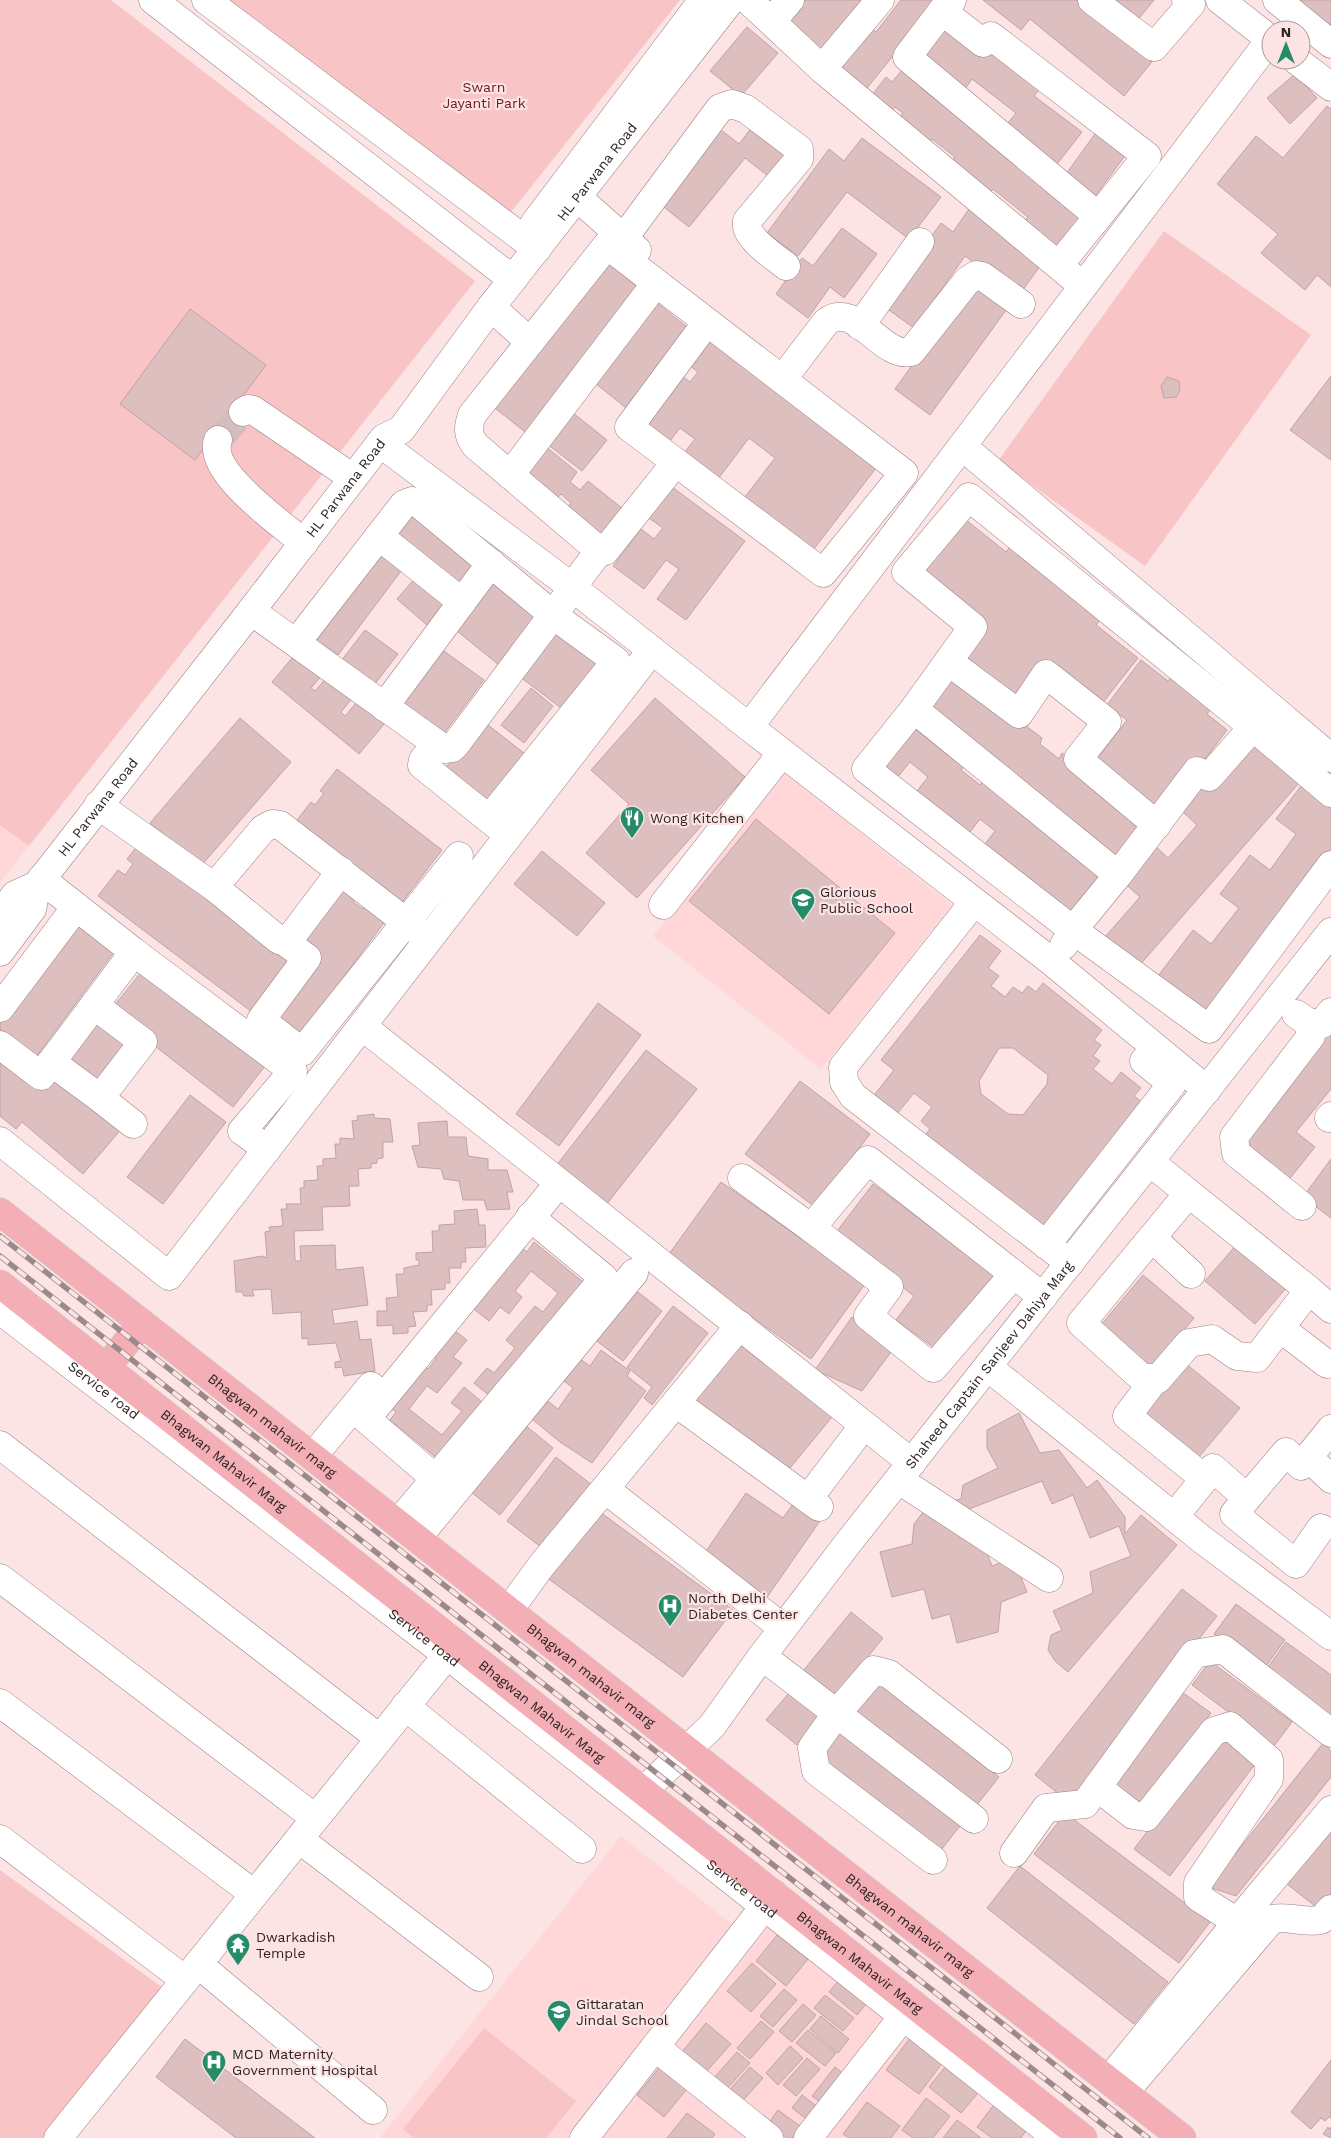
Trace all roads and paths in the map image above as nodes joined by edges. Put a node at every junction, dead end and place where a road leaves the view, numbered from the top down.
1 (153, 0) edge
2 (206, 0) edge
3 (703, 0) edge
4 (731, 0) edge
5 (748, 0) edge
6 (790, 0) edge
7 (880, 0) edge
8 (1092, 0) edge
9 (1186, 0) edge
10 (1220, 0) edge
11 (1277, 0) edge
12 (947, 6) edge
13 (772, 21) junction
14 (1261, 33) edge
15 (1331, 44) edge
16 (1261, 52) edge
17 (822, 70) junction
18 (1309, 70) edge
19 (1331, 87) edge
20 (578, 198) junction
21 (1098, 216) junction
22 (623, 239) junction
23 (920, 242) dead end
24 (529, 244) junction
25 (1059, 265) junction
26 (786, 266) dead end
27 (507, 273) junction
28 (656, 283) junction
29 (1082, 285) junction
30 (1021, 304) dead end
31 (491, 308) junction
32 (707, 322) junction
33 (860, 326) junction
34 (530, 342) junction
35 (791, 368) junction
36 (243, 412) dead end
37 (218, 440) dead end
38 (382, 441) junction
39 (962, 446) junction
40 (676, 462) junction
41 (510, 475) junction
42 (353, 478) junction
43 (936, 479) junction
44 (379, 536) junction
45 (304, 543) junction
46 (600, 550) junction
47 (491, 564) junction
48 (1127, 586) junction
49 (573, 587) junction
50 (462, 602) junction
51 (1107, 610) junction
52 (251, 611) junction
53 (553, 615) junction
54 (296, 643) junction
55 (652, 650) junction
56 (949, 662) junction
57 (384, 708) junction
58 (914, 709) junction
59 (749, 727) junction
60 (1253, 727) junction
61 (435, 745) junction
62 (782, 753) junction
63 (1331, 758) edge
64 (1331, 793) edge
65 (98, 804) junction
66 (1157, 825) junction
67 (499, 827) junction
68 (459, 856) dead end
69 (1331, 866) edge
70 (340, 870) junction
71 (1118, 875) junction
72 (39, 882) junction
73 (214, 886) junction
74 (663, 905) dead end
75 (76, 907) junction
76 (969, 908) junction
77 (0, 915) edge
78 (406, 922) junction
79 (1074, 930) junction
80 (1331, 932) edge
81 (428, 939) junction
82 (284, 941) junction
83 (0, 952) edge
84 (134, 952) junction
85 (1051, 962) junction
86 (1278, 1000) junction
87 (94, 1005) junction
88 (0, 1008) edge
89 (1319, 1017) edge
90 (362, 1026) junction
91 (0, 1045) edge
92 (51, 1062) junction
93 (1207, 1090) junction
94 (100, 1098) junction
95 (134, 1124) dead end
96 (0, 1141) edge
97 (267, 1149) junction
98 (1150, 1162) junction
99 (742, 1178) dead end
100 (559, 1183) junction
101 (534, 1190) dead end
102 (1188, 1194) junction
103 (1302, 1206) dead end
104 (0, 1212) edge
105 (530, 1217) junction
106 (812, 1228) junction
107 (1152, 1238) junction
108 (1046, 1245) junction
109 (1070, 1263) junction
110 (634, 1273) dead end
111 (1014, 1274) junction
112 (1191, 1274) dead end
113 (0, 1284) edge
114 (1309, 1290) junction
115 (1043, 1297) junction
116 (1331, 1309) edge
117 (0, 1310) edge
118 (142, 1323) junction
119 (740, 1325) junction
120 (1280, 1328) junction
121 (1330, 1366) edge
122 (988, 1367) junction
123 (106, 1368) junction
124 (1155, 1379) junction
125 (676, 1403) junction
126 (864, 1425) junction
127 (1331, 1428) edge
128 (0, 1445) edge
129 (313, 1456) junction
130 (1308, 1458) junction
131 (905, 1471) junction
132 (436, 1479) junction
133 (1205, 1479) junction
134 (1331, 1479) edge
135 (605, 1489) junction
136 (1247, 1498) junction
137 (1174, 1517) junction
138 (1321, 1528) dead end
139 (408, 1530) junction
140 (0, 1578) edge
141 (1049, 1578) dead end
142 (509, 1610) junction
143 (1328, 1627) edge
144 (783, 1628) junction
145 (451, 1649) junction
146 (762, 1656) junction
147 (0, 1703) edge
148 (405, 1706) junction
149 (837, 1713) junction
150 (1331, 1733) edge
151 (379, 1738) junction
152 (686, 1749) junction
153 (998, 1760) dead end
154 (1098, 1787) junction
155 (643, 1792) junction
156 (1331, 1810) edge
157 (974, 1819) dead end
158 (307, 1829) junction
159 (0, 1840) edge
160 (582, 1849) dead end
161 (1014, 1853) dead end
162 (933, 1860) dead end
163 (254, 1894) junction
164 (769, 1901) junction
165 (1331, 1909) edge
166 (1237, 1922) junction
167 (191, 1972) junction
168 (479, 1977) dead end
169 (908, 2010) junction
170 (655, 2047) junction
171 (1117, 2087) junction
172 (373, 2110) dead end
173 (1054, 2132) edge
174 (63, 2136) edge
175 (584, 2138) edge
176 (769, 2138) edge
177 (808, 2138) edge
178 (1083, 2138) edge
179 (1182, 2138) edge

1 - 27 street
2 - 24 street
3 - 24 street
4 - 20 street, HL Parwana Road
5 - 13 street
6 - 13 street
7 - 17 street
8 - 9 street
10 - 14 street
11 - 15 street
12 - 21 street
12 - 21 street
13 - 17 street
16 - 29 street
17 - 25 street
18 - 19 street
20 - 22 street
20 - 24 street, HL Parwana Road
21 - 25 street
22 - 26 street
22 - 35 street
23 - 33 street
24 - 27 street, HL Parwana Road
25 - 29 street
27 - 31 street, HL Parwana Road
27 - 38 street
28 - 32 street
28 - 34 street
28 - 41 street
29 - 39 street
30 - 33 street
31 - 34 street
31 - 38 street, HL Parwana Road
32 - 40 street
32 - 40 street
33 - 35 street
34 - 41 street
35 - 43 street
36 - 42 street
37 - 45 street
38 - 42 street, HL Parwana Road
38 - 49 street
39 - 43 street
39 - 48 street
40 - 46 street
41 - 46 street
42 - 45 street, HL Parwana Road
43 - 59 street
44 - 47 street
44 - 50 street
44 - 54 street
45 - 52 street, HL Parwana Road
46 - 49 street
47 - 50 street
47 - 53 street
48 - 51 street
48 - 63 street
49 - 53 street
49 - 55 street
50 - 57 street
51 - 56 street
51 - 60 street
52 - 54 street
52 - 65 street, HL Parwana Road
53 - 61 street
53 - 67 street
54 - 57 street
55 - 59 street
55 - 67 street
56 - 58 street
56 - 66 street
57 - 61 street
58 - 71 street
58 - 79 street
59 - 62 street
60 - 64 street
60 - 66 street
61 - 67 street
62 - 74 street
62 - 76 street
65 - 72 street, HL Parwana Road
65 - 73 street
66 - 71 street
67 - 81 street
68 - 78 street
69 - 79 street
70 - 73 street
70 - 78 street
70 - 82 street
71 - 79 street
72 - 75 street
72 - 77 street, HL Parwana Road
72 - 83 street, HL Parwana Road
73 - 82 street
75 - 84 street
75 - 88 street
76 - 85 street
76 - 108 street
76 - 108 street
78 - 81 street
78 - 82 street
79 - 85 street
80 - 86 street, Shaheed Captain Sanjeev Dahiya Marg
81 - 90 street
84 - 87 street
84 - 97 street
85 - 93 street
86 - 89 street
86 - 93 street, Shaheed Captain Sanjeev Dahiya Marg
87 - 92 street
87 - 94 street
89 - 103 street
90 - 97 street
90 - 100 street
91 - 92 street
92 - 94 street
93 - 98 street, Shaheed Captain Sanjeev Dahiya Marg
94 - 95 street
96 - 97 street
98 - 102 street
98 - 109 street, Shaheed Captain Sanjeev Dahiya Marg
99 - 106 street
100 - 105 street
100 - 119 street
101 - 129 street
102 - 107 street
102 - 114 street
104 - 118 main road, Bhagwan mahavir marg
105 - 132 street
105 - 132 street
106 - 111 street
106 - 111 street
107 - 112 street
107 - 124 street
108 - 109 street
109 - 115 street, Shaheed Captain Sanjeev Dahiya Marg
110 - 139 street
111 - 115 street
113 - 123 main road, Bhagwan Mahavir Marg
114 - 116 street
114 - 120 street
115 - 122 street, Shaheed Captain Sanjeev Dahiya Marg
117 - 145 street, Service road
118 - 123 main road
118 - 129 main road, Bhagwan mahavir marg
119 - 125 street
119 - 126 street
120 - 121 street
120 - 124 street
122 - 131 street, Shaheed Captain Sanjeev Dahiya Marg
122 - 137 street
123 - 145 main road, Bhagwan Mahavir Marg
124 - 133 street
125 - 126 street
125 - 135 street
126 - 131 street
127 - 130 street
128 - 151 street
129 - 139 main road, Bhagwan mahavir marg
130 - 134 street
130 - 136 street
131 - 141 street
131 - 144 street, Shaheed Captain Sanjeev Dahiya Marg
132 - 139 street
133 - 136 street
133 - 137 street
135 - 142 street
135 - 144 street
136 - 138 street
137 - 143 street
139 - 142 main road, Bhagwan mahavir marg
140 - 158 street
142 - 152 main road, Bhagwan mahavir marg
144 - 146 street, Shaheed Captain Sanjeev Dahiya Marg
145 - 148 street
145 - 155 main road, Bhagwan Mahavir Marg
145 - 164 street, Service road
146 - 149 street
146 - 152 street, Shaheed Captain Sanjeev Dahiya Marg
147 - 163 street
148 - 151 street
148 - 160 street
149 - 153 street
149 - 157 street
149 - 162 street
150 - 154 street
151 - 158 street
152 - 155 street, Shaheed Captain Sanjeev Dahiya Marg
152 - 171 main road, Bhagwan mahavir marg
154 - 161 street
154 - 166 street
155 - 164 main road, Bhagwan Mahavir Marg
156 - 166 street
158 - 163 street
158 - 168 street
159 - 167 street
163 - 167 street
164 - 169 main road, Bhagwan Mahavir Marg
164 - 170 street
165 - 171 street
166 - 171 street
167 - 172 street
167 - 174 street
169 - 173 main road, Bhagwan Mahavir Marg
169 - 177 street
170 - 175 street
170 - 176 street
171 - 179 main road, Bhagwan mahavir marg
173 - 178 main road, Bhagwan Mahavir Marg

